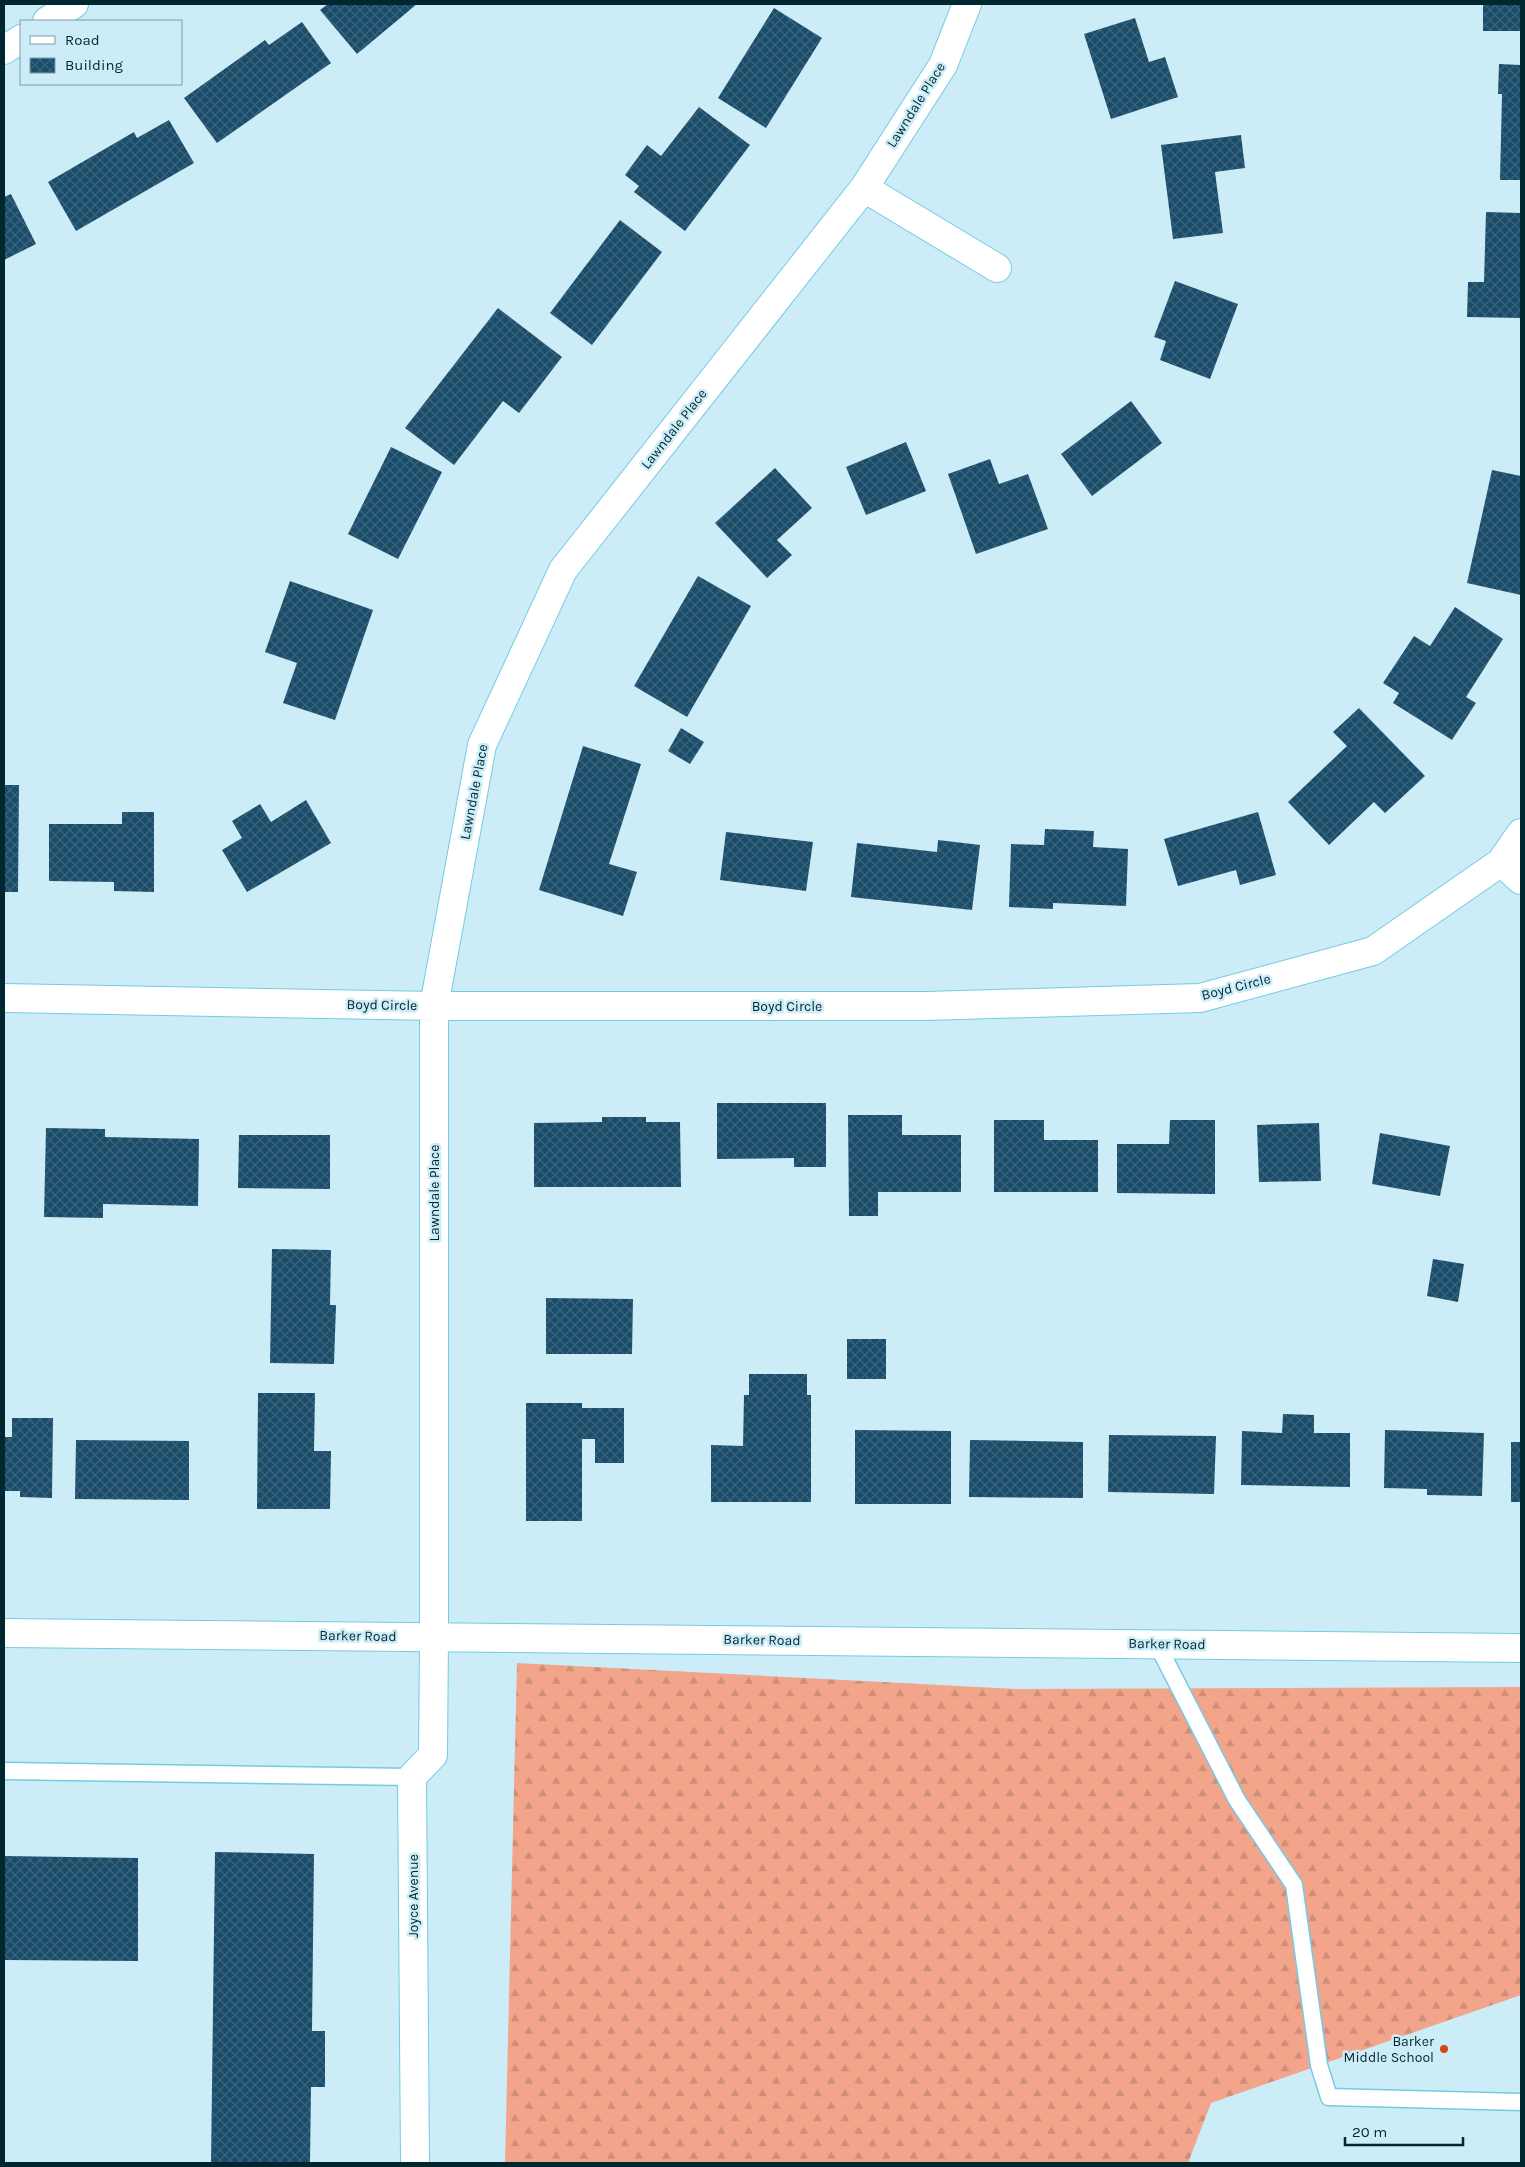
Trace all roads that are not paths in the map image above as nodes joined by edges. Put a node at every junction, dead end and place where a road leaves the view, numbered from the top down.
1 (74, 4) edge
2 (967, 4) edge
3 (49, 20) edge
4 (20, 40) edge
5 (4, 50) edge
6 (864, 188) junction
7 (997, 268) dead end
8 (1521, 833) edge
9 (1501, 862) junction
10 (1521, 880) edge
11 (4, 998) edge
12 (434, 1006) junction
13 (4, 1633) edge
14 (434, 1637) junction
15 (1157, 1644) junction
16 (1521, 1648) edge
17 (4, 1771) edge
18 (412, 1777) junction
19 (1521, 2102) edge
20 (415, 2163) edge

1 - 3 street
2 - 6 street, Lawndale Place
4 - 5 street
6 - 7 street
6 - 12 street, Lawndale Place
8 - 9 street, Boyd Circle
9 - 10 street
9 - 12 street, Boyd Circle
11 - 12 street, Boyd Circle
12 - 14 street, Lawndale Place
13 - 14 street, Barker Road
14 - 15 street, Barker Road
14 - 18 street
15 - 16 street, Barker Road
15 - 19 lane
17 - 18 lane
18 - 20 street, Joyce Avenue

